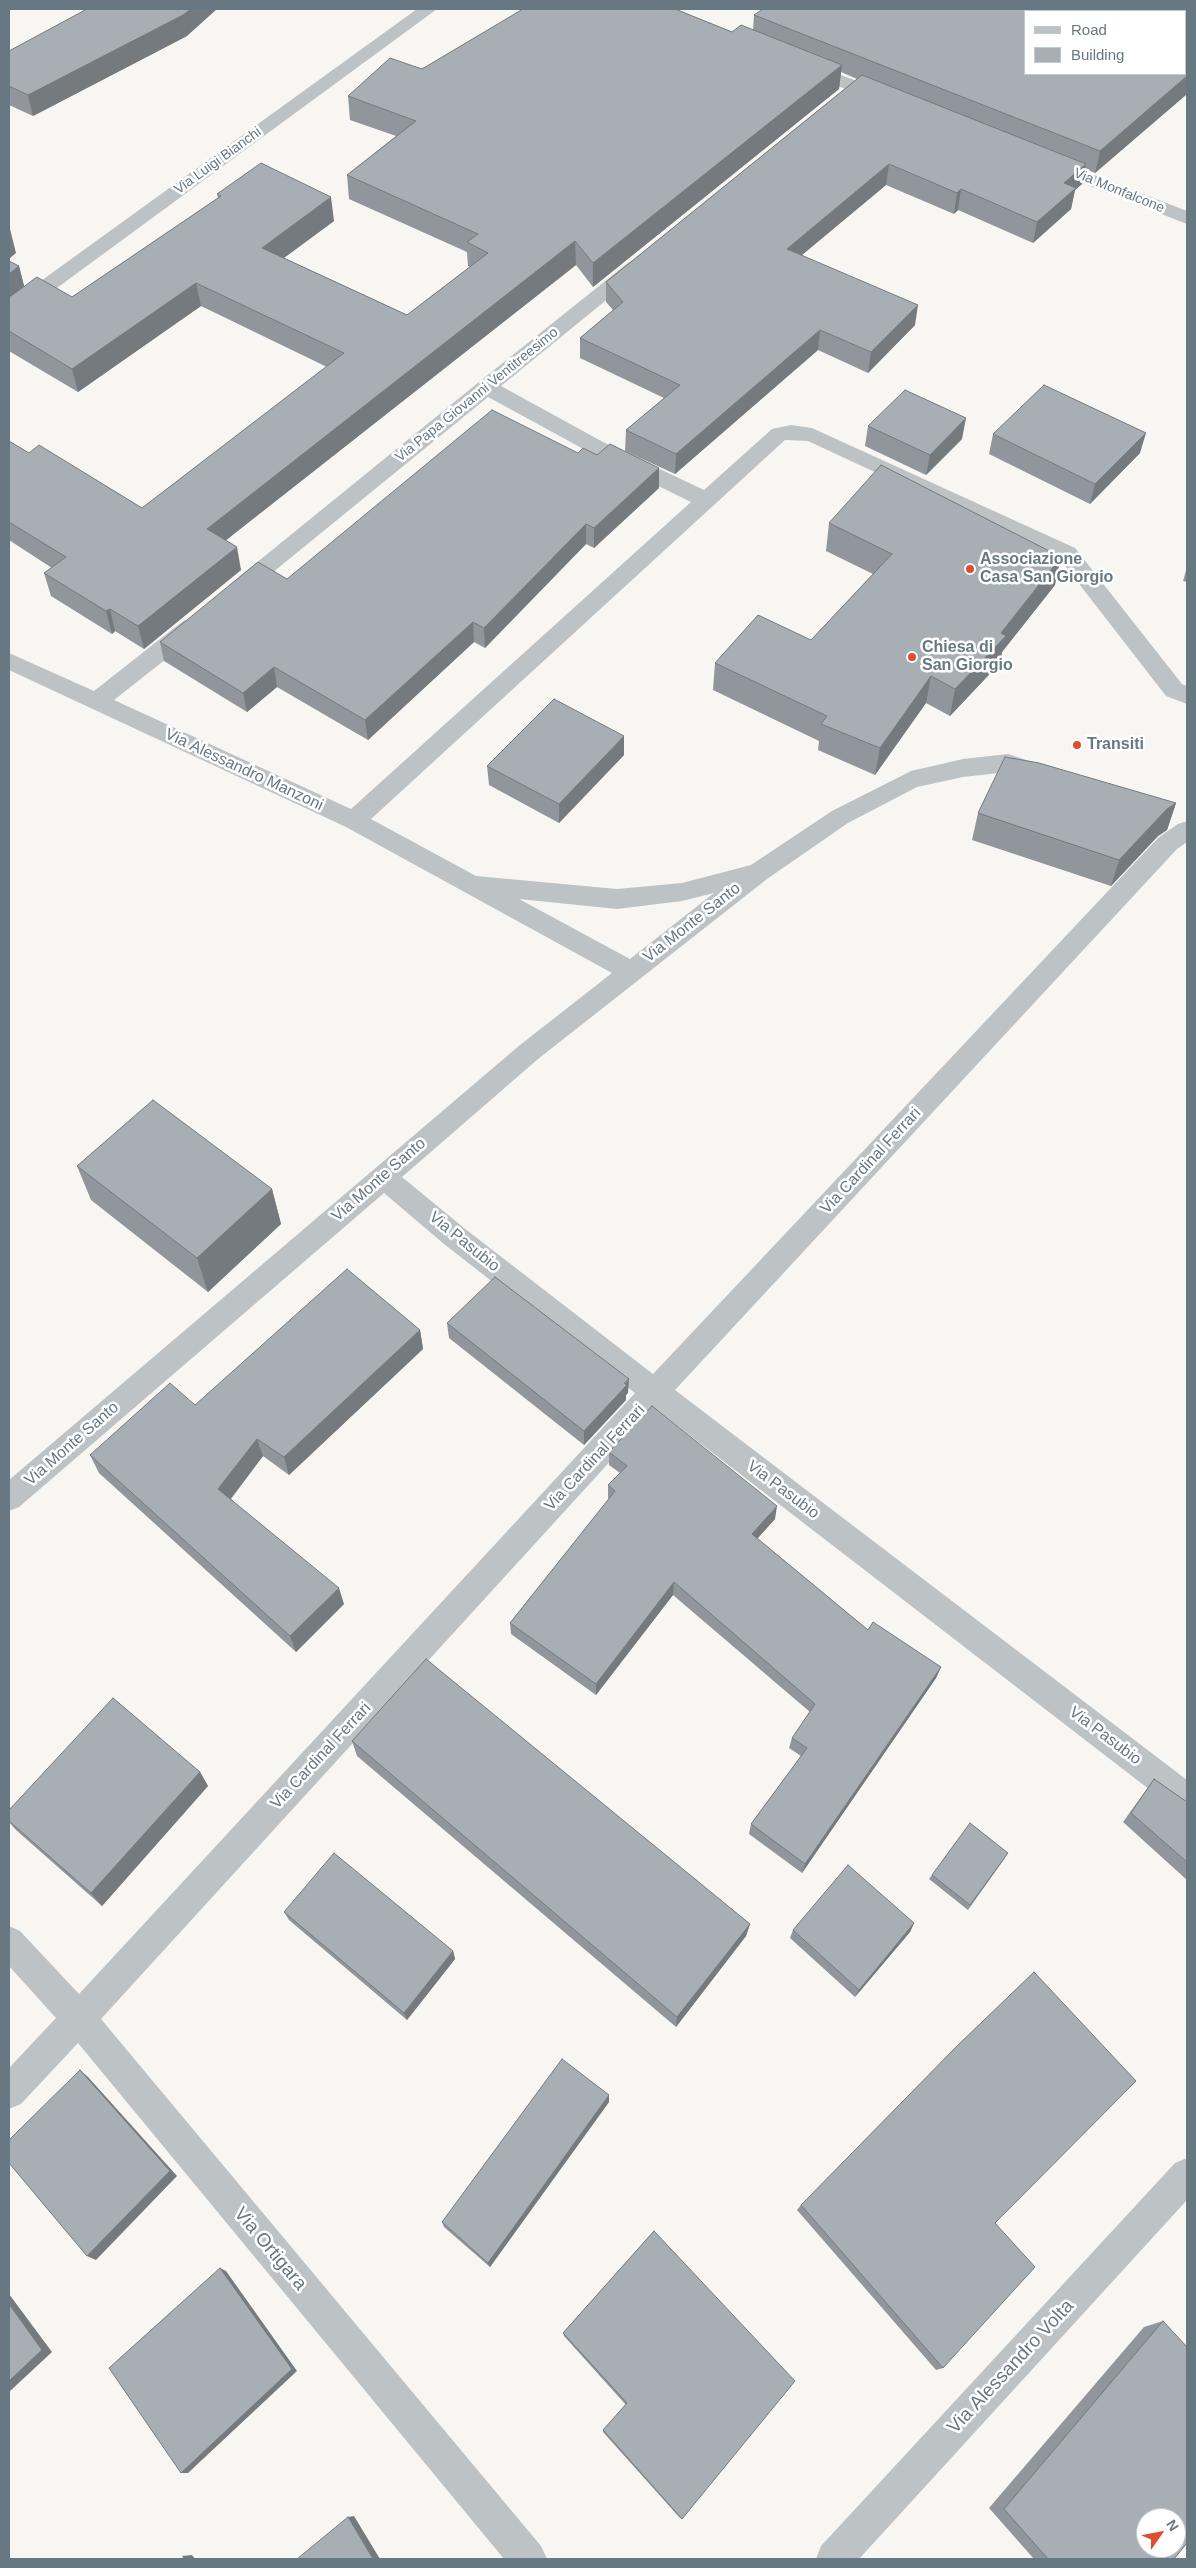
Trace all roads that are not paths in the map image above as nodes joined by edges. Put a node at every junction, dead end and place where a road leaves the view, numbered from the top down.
1 (428, 9) edge
2 (785, 58) edge
3 (856, 87) junction
4 (838, 102) edge
5 (902, 105) edge
6 (1031, 156) edge
7 (1187, 218) edge
8 (654, 251) edge
9 (9, 313) edge
10 (486, 388) junction
11 (706, 500) junction
12 (9, 661) edge
13 (1187, 696) edge
14 (96, 702) junction
15 (1054, 777) edge
16 (1181, 820) edge
17 (354, 821) junction
18 (758, 872) junction
19 (476, 885) junction
20 (631, 971) junction
21 (384, 1177) junction
22 (655, 1392) junction
23 (9, 1498) edge
24 (1187, 1799) edge
25 (9, 1942) edge
26 (79, 2018) junction
27 (9, 2092) edge
28 (1187, 2174) edge
29 (528, 2559) edge
30 (834, 2559) edge

1 - 9 street, Via Luigi Bianchi
2 - 3 street
3 - 4 street
3 - 5 street
6 - 7 street, Via Monfalcone
8 - 10 street, Via Papa Giovanni Ventitreesimo
10 - 11 street
10 - 14 street, Via Papa Giovanni Ventitreesimo
11 - 13 street
11 - 17 street
12 - 14 street, Via Alessandro Manzoni
14 - 17 street, Via Alessandro Manzoni
15 - 18 street, Via Alessandro Manzoni
16 - 22 street, Via Cardinal Ferrari
17 - 19 street, Via Alessandro Manzoni
18 - 19 street, Via Alessandro Manzoni
18 - 20 street, Via Monte Santo
19 - 20 street, Via Alessandro Manzoni
20 - 21 street, Via Monte Santo
21 - 22 street, Via Pasubio
21 - 23 street, Via Monte Santo
22 - 24 street, Via Pasubio
22 - 26 street, Via Cardinal Ferrari
25 - 26 street, Via Ortigara
26 - 27 street, Via Cardinal Ferrari
26 - 29 street, Via Ortigara
28 - 30 street, Via Alessandro Volta

